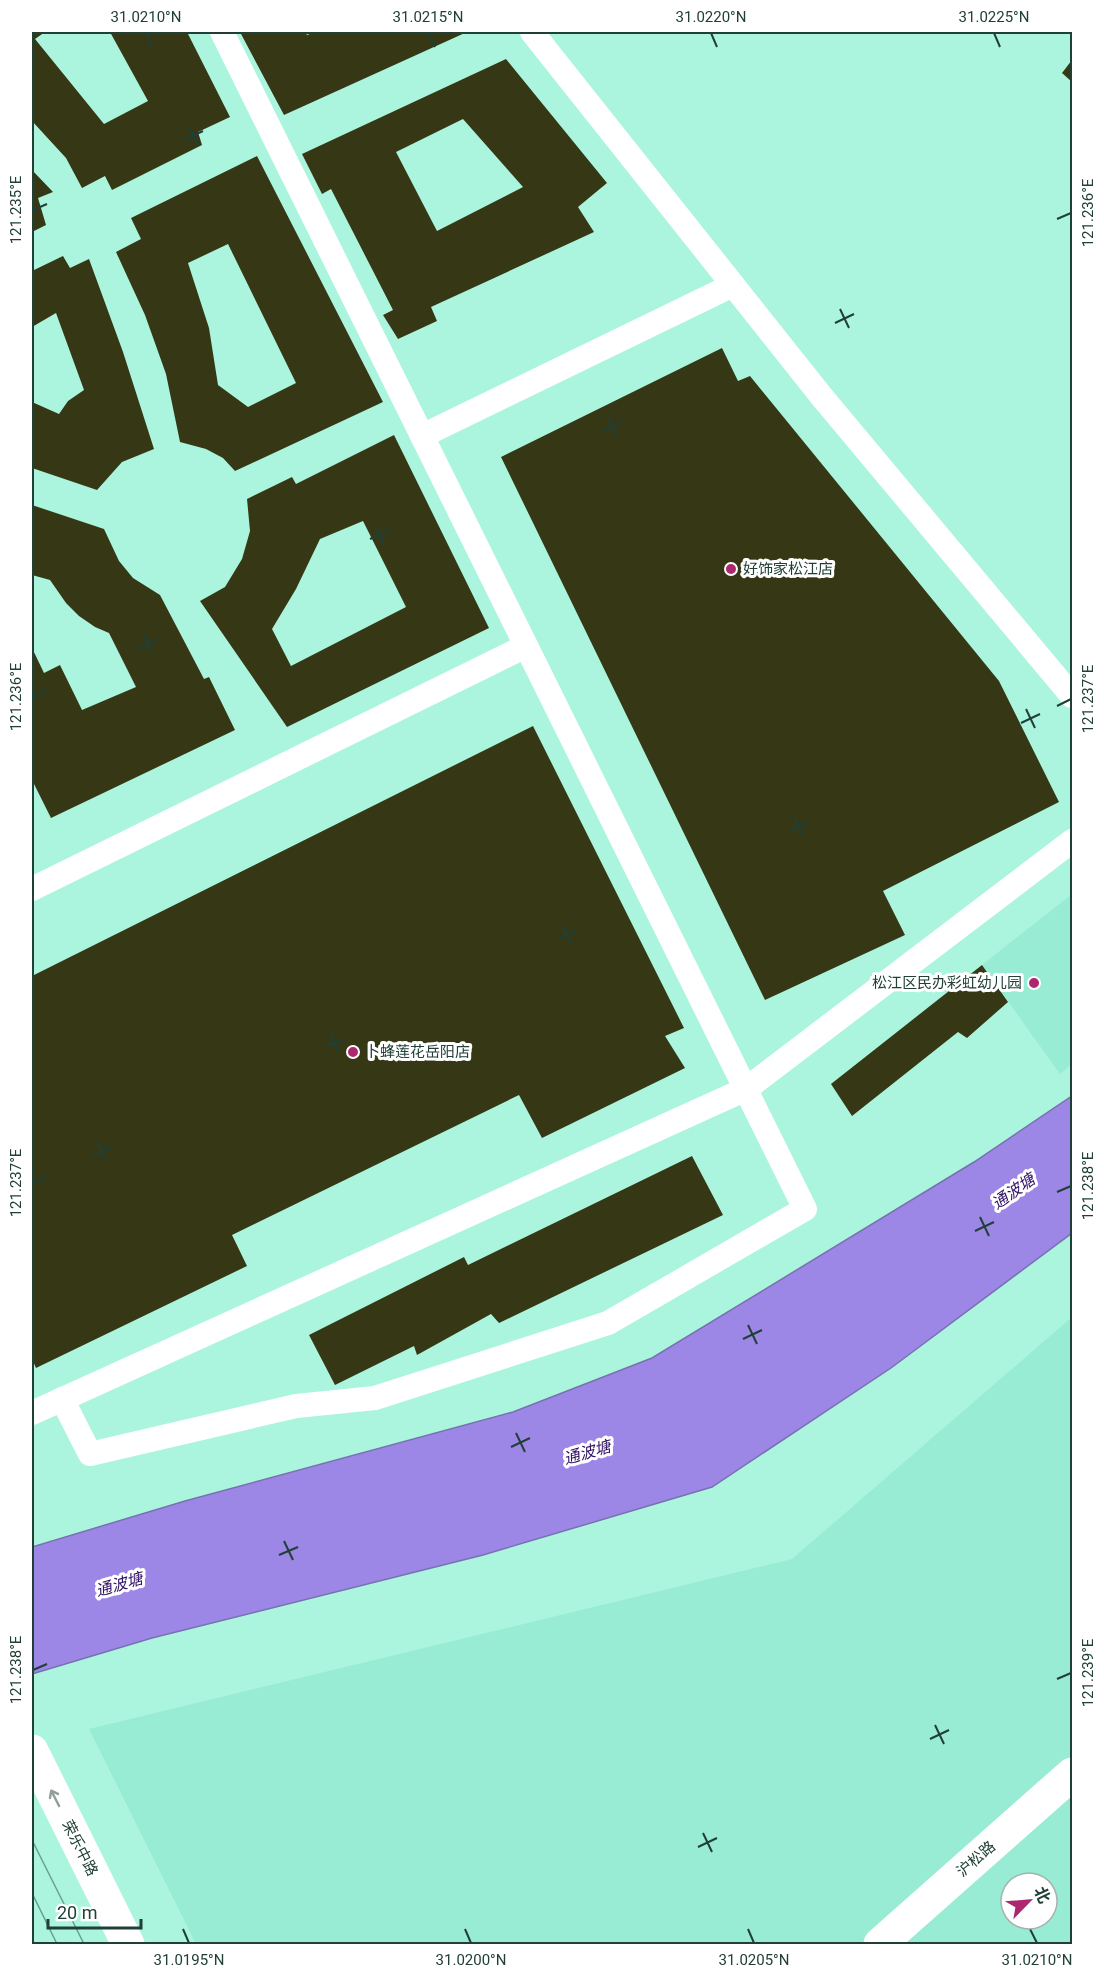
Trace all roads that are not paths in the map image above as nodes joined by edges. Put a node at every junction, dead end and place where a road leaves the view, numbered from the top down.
1 (222, 32) edge
2 (532, 32) edge
3 (733, 285) junction
4 (422, 436) junction
5 (526, 646) junction
6 (1072, 696) edge
7 (1072, 841) edge
8 (32, 889) edge
9 (746, 1089) junction
10 (62, 1399) junction
11 (32, 1413) edge
12 (32, 1751) edge
13 (1072, 1774) edge
14 (128, 1944) edge
15 (880, 1944) edge

1 - 4 street
2 - 3 street
3 - 4 street
3 - 6 street
4 - 5 street
5 - 8 street
5 - 9 street
7 - 9 street
9 - 10 street
9 - 10 street
10 - 11 street
14 -> 12 main road, 荣乐中路
13 - 15 main road, 沪松路

